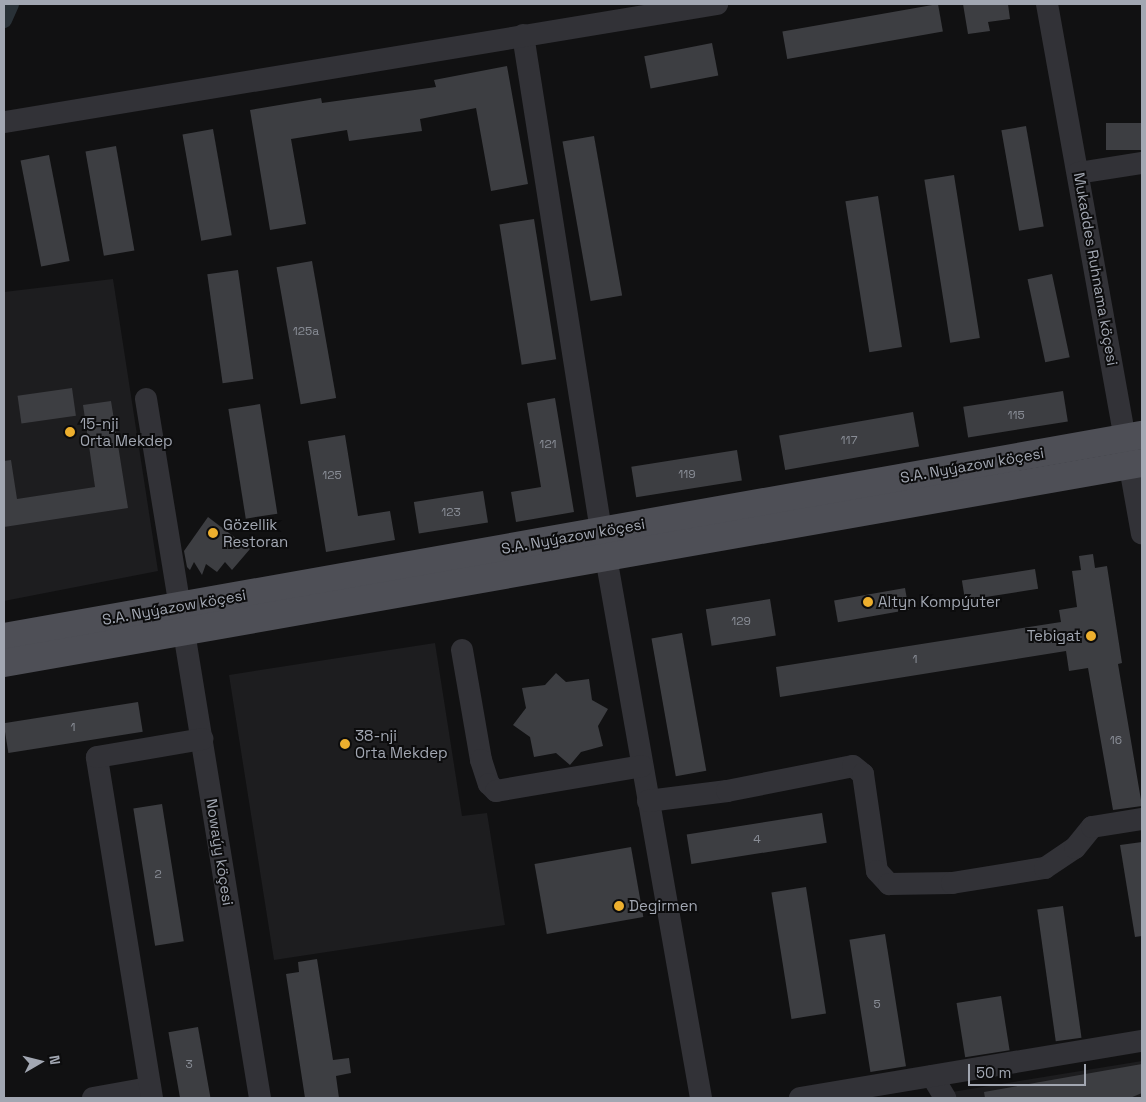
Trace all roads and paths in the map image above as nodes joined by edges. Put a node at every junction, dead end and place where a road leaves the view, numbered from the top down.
1 (717, 4) edge
2 (1047, 4) edge
3 (523, 36) junction
4 (5, 122) dead end
5 (1142, 163) edge
6 (1078, 173) junction
7 (146, 399) dead end
8 (1134, 436) edge
9 (1136, 464) edge
10 (601, 531) junction
11 (1142, 534) edge
12 (606, 557) junction
13 (182, 619) junction
14 (4, 637) edge
15 (462, 650) dead end
16 (4, 663) edge
17 (202, 739) junction
18 (642, 766) junction
19 (648, 800) junction
20 (1142, 819) edge
21 (1142, 1041) edge
22 (932, 1076) junction
23 (151, 1093) edge
24 (93, 1098) edge
25 (260, 1098) edge
26 (701, 1098) edge
27 (800, 1098) edge
28 (944, 1098) edge

1 - 3 street
2 - 6 street, Mukaddes Ruhnama köçesi
3 - 4 street
3 - 10 street
5 - 6 street
6 - 8 street, Mukaddes Ruhnama köçesi
7 - 13 street, Nowaýy köçesi
8 - 9 street, Mukaddes Ruhnama köçesi
8 - 10 main road, S.A. Nyýazow köçesi
9 - 11 street, Mukaddes Ruhnama köçesi
9 - 12 main road, S.A. Nyýazow köçesi
10 - 13 main road, S.A. Nyýazow köçesi
12 - 13 main road, S.A. Nyýazow köçesi
12 - 18 street
13 - 14 main road, S.A. Nyýazow köçesi
13 - 16 main road, S.A. Nyýazow köçesi
13 - 17 street, Nowaýy köçesi
15 - 18 street
17 - 23 street
17 - 25 street, Nowaýy köçesi
18 - 19 street
19 - 20 street
19 - 26 street
21 - 22 street
22 - 27 street
22 - 28 street
23 - 24 street

